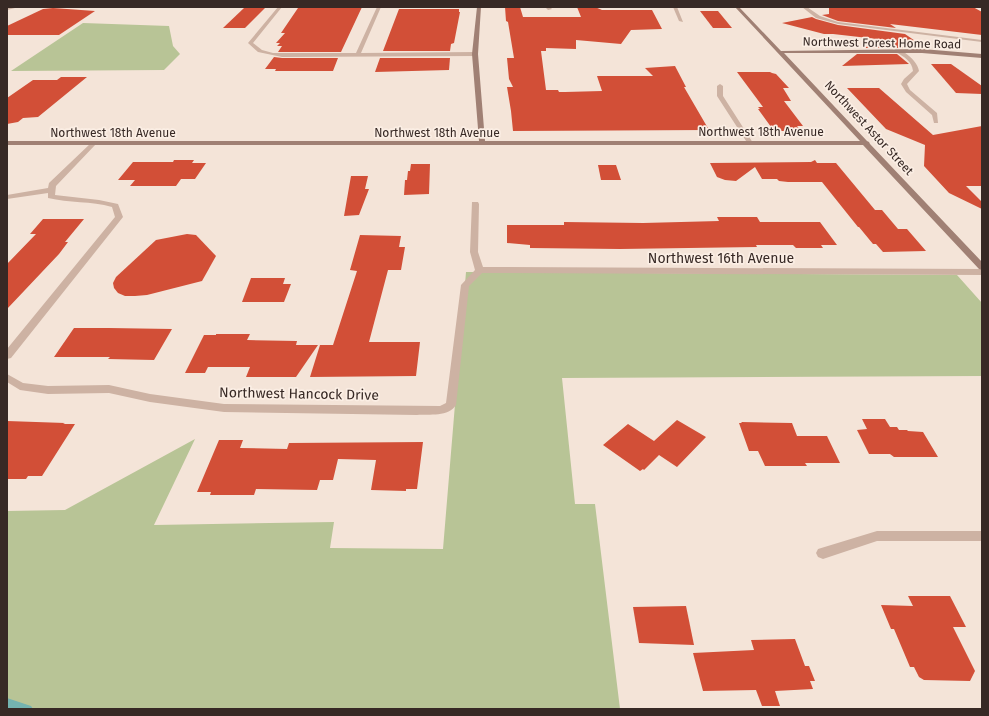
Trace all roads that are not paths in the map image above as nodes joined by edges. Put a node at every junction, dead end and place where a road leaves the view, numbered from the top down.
1 (13, 7) edge
2 (112, 7) edge
3 (151, 7) edge
4 (280, 7) edge
5 (379, 7) edge
6 (479, 7) edge
7 (675, 7) edge
8 (738, 7) edge
9 (804, 7) edge
10 (7, 9) edge
11 (681, 21) dead end
12 (982, 41) edge
13 (898, 51) junction
14 (781, 52) junction
15 (476, 54) junction
16 (358, 55) junction
17 (982, 56) edge
18 (720, 86) dead end
19 (936, 122) dead end
20 (7, 143) edge
21 (482, 143) junction
22 (750, 143) junction
23 (867, 143) junction
24 (93, 144) junction
25 (50, 190) junction
26 (7, 197) edge
27 (475, 204) dead end
28 (982, 267) edge
29 (479, 270) junction
30 (982, 272) edge
31 (7, 356) edge
32 (7, 377) edge
33 (982, 536) edge
34 (823, 553) dead end

1 - 10 street
2 - 3 street
4 - 16 street
5 - 16 street
6 - 15 street
7 - 11 street
8 - 14 street, Northwest Astor Street
9 - 12 street
13 - 14 street, Northwest Forest Home Road
13 - 17 street, Northwest Forest Home Road
13 - 19 street
14 - 23 street, Northwest Astor Street
15 - 16 street
15 - 21 street
18 - 22 street
20 - 24 street, Northwest 18th Avenue
21 - 22 street, Northwest 18th Avenue
21 - 24 street, Northwest 18th Avenue
22 - 23 street, Northwest 18th Avenue
23 - 28 street, Northwest Astor Street
24 - 25 street
25 - 26 street
25 - 31 street
27 - 29 street
29 - 30 street, Northwest 16th Avenue
29 - 32 street, Northwest Hancock Drive
33 - 34 street

